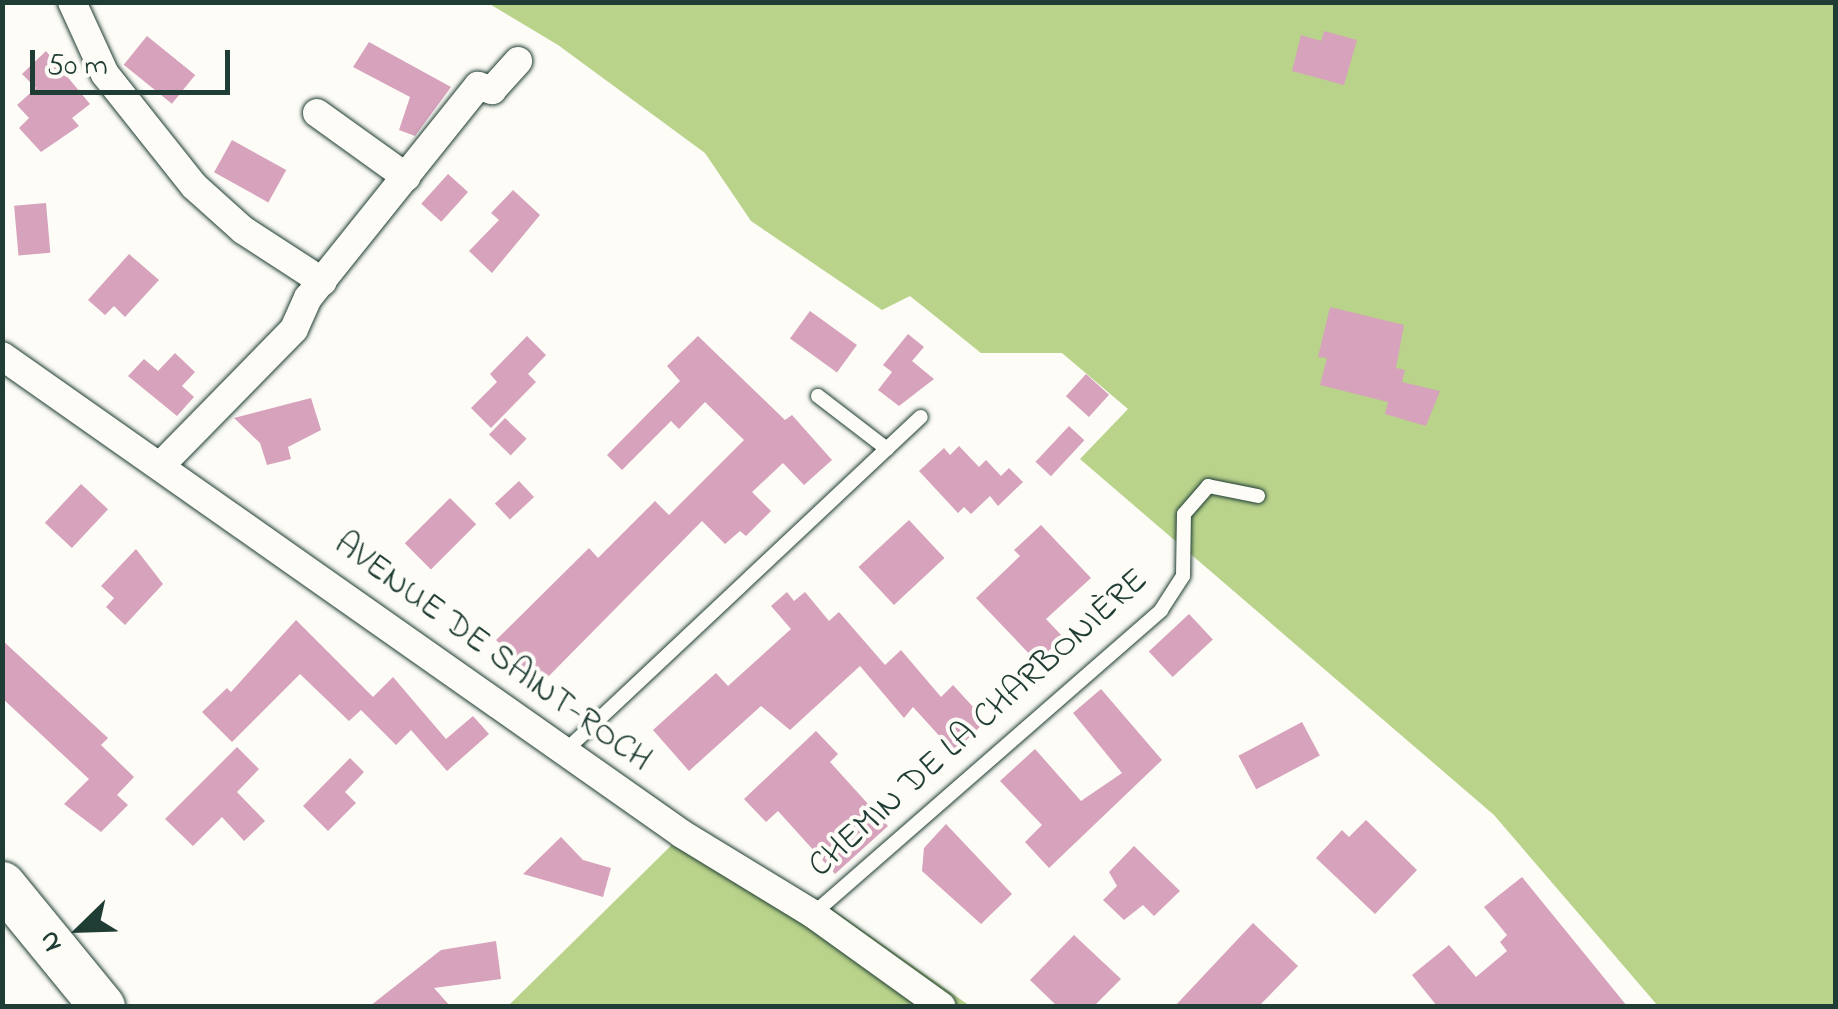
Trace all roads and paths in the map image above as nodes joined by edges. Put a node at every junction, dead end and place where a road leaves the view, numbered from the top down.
1 (72, 2) edge
2 (518, 61) dead end
3 (317, 113) dead end
4 (406, 177) junction
5 (323, 282) junction
6 (2, 356) edge
7 (818, 396) dead end
8 (921, 417) dead end
9 (887, 449) junction
10 (164, 463) junction
11 (1258, 496) dead end
12 (564, 752) junction
13 (2, 884) edge
14 (813, 914) junction
15 (102, 1006) edge
16 (942, 1006) edge

1 - 5 street
2 - 4 street
3 - 4 street
4 - 5 street
5 - 10 street
6 - 10 street, AVENUE DE SAINT-ROCH
7 - 9 lane
8 - 9 lane
9 - 12 lane
10 - 12 street, AVENUE DE SAINT-ROCH
11 - 14 lane, CHEMIN DE LA CHARBONIÈRE
12 - 14 street, AVENUE DE SAINT-ROCH
13 - 15 main road
14 - 16 street, AVENUE DE SAINT-ROCH

